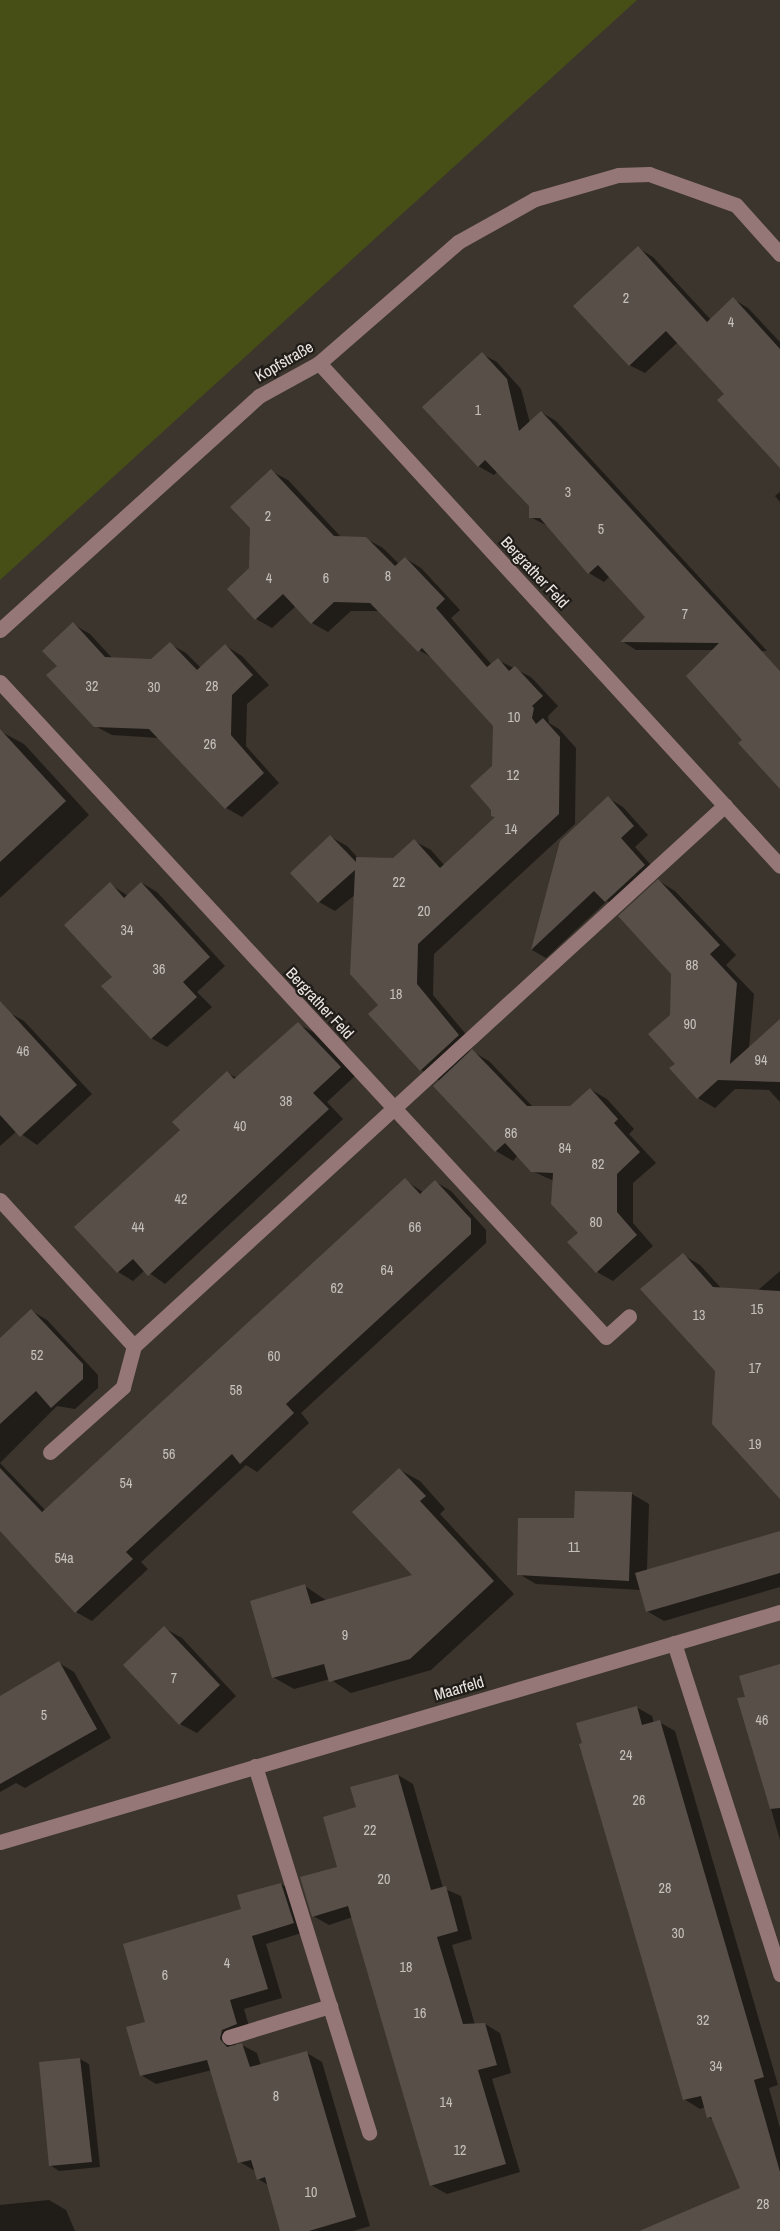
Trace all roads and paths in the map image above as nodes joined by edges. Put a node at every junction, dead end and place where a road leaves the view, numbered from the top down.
1 (780, 254) edge
2 (319, 363) junction
3 (0, 630) edge
4 (0, 682) edge
5 (724, 805) junction
6 (780, 866) edge
7 (394, 1110) junction
8 (0, 1200) edge
9 (629, 1316) dead end
10 (134, 1347) junction
11 (50, 1452) dead end
12 (780, 1612) edge
13 (674, 1643) junction
14 (255, 1766) junction
15 (0, 1842) edge
16 (780, 1974) edge
17 (330, 2006) junction
18 (229, 2037) dead end
19 (369, 2133) dead end

1 - 2 street, Kopfstraße
2 - 3 street, Kopfstraße
2 - 5 street, Bergrather Feld
4 - 7 street, Bergrather Feld
5 - 6 street, Bergrather Feld
5 - 7 street
7 - 9 street, Bergrather Feld
7 - 10 street
8 - 10 street
10 - 11 street
12 - 13 street, Maarfeld
13 - 14 street, Maarfeld
13 - 16 street
14 - 15 street, Maarfeld
14 - 17 street
17 - 18 street
17 - 19 street

